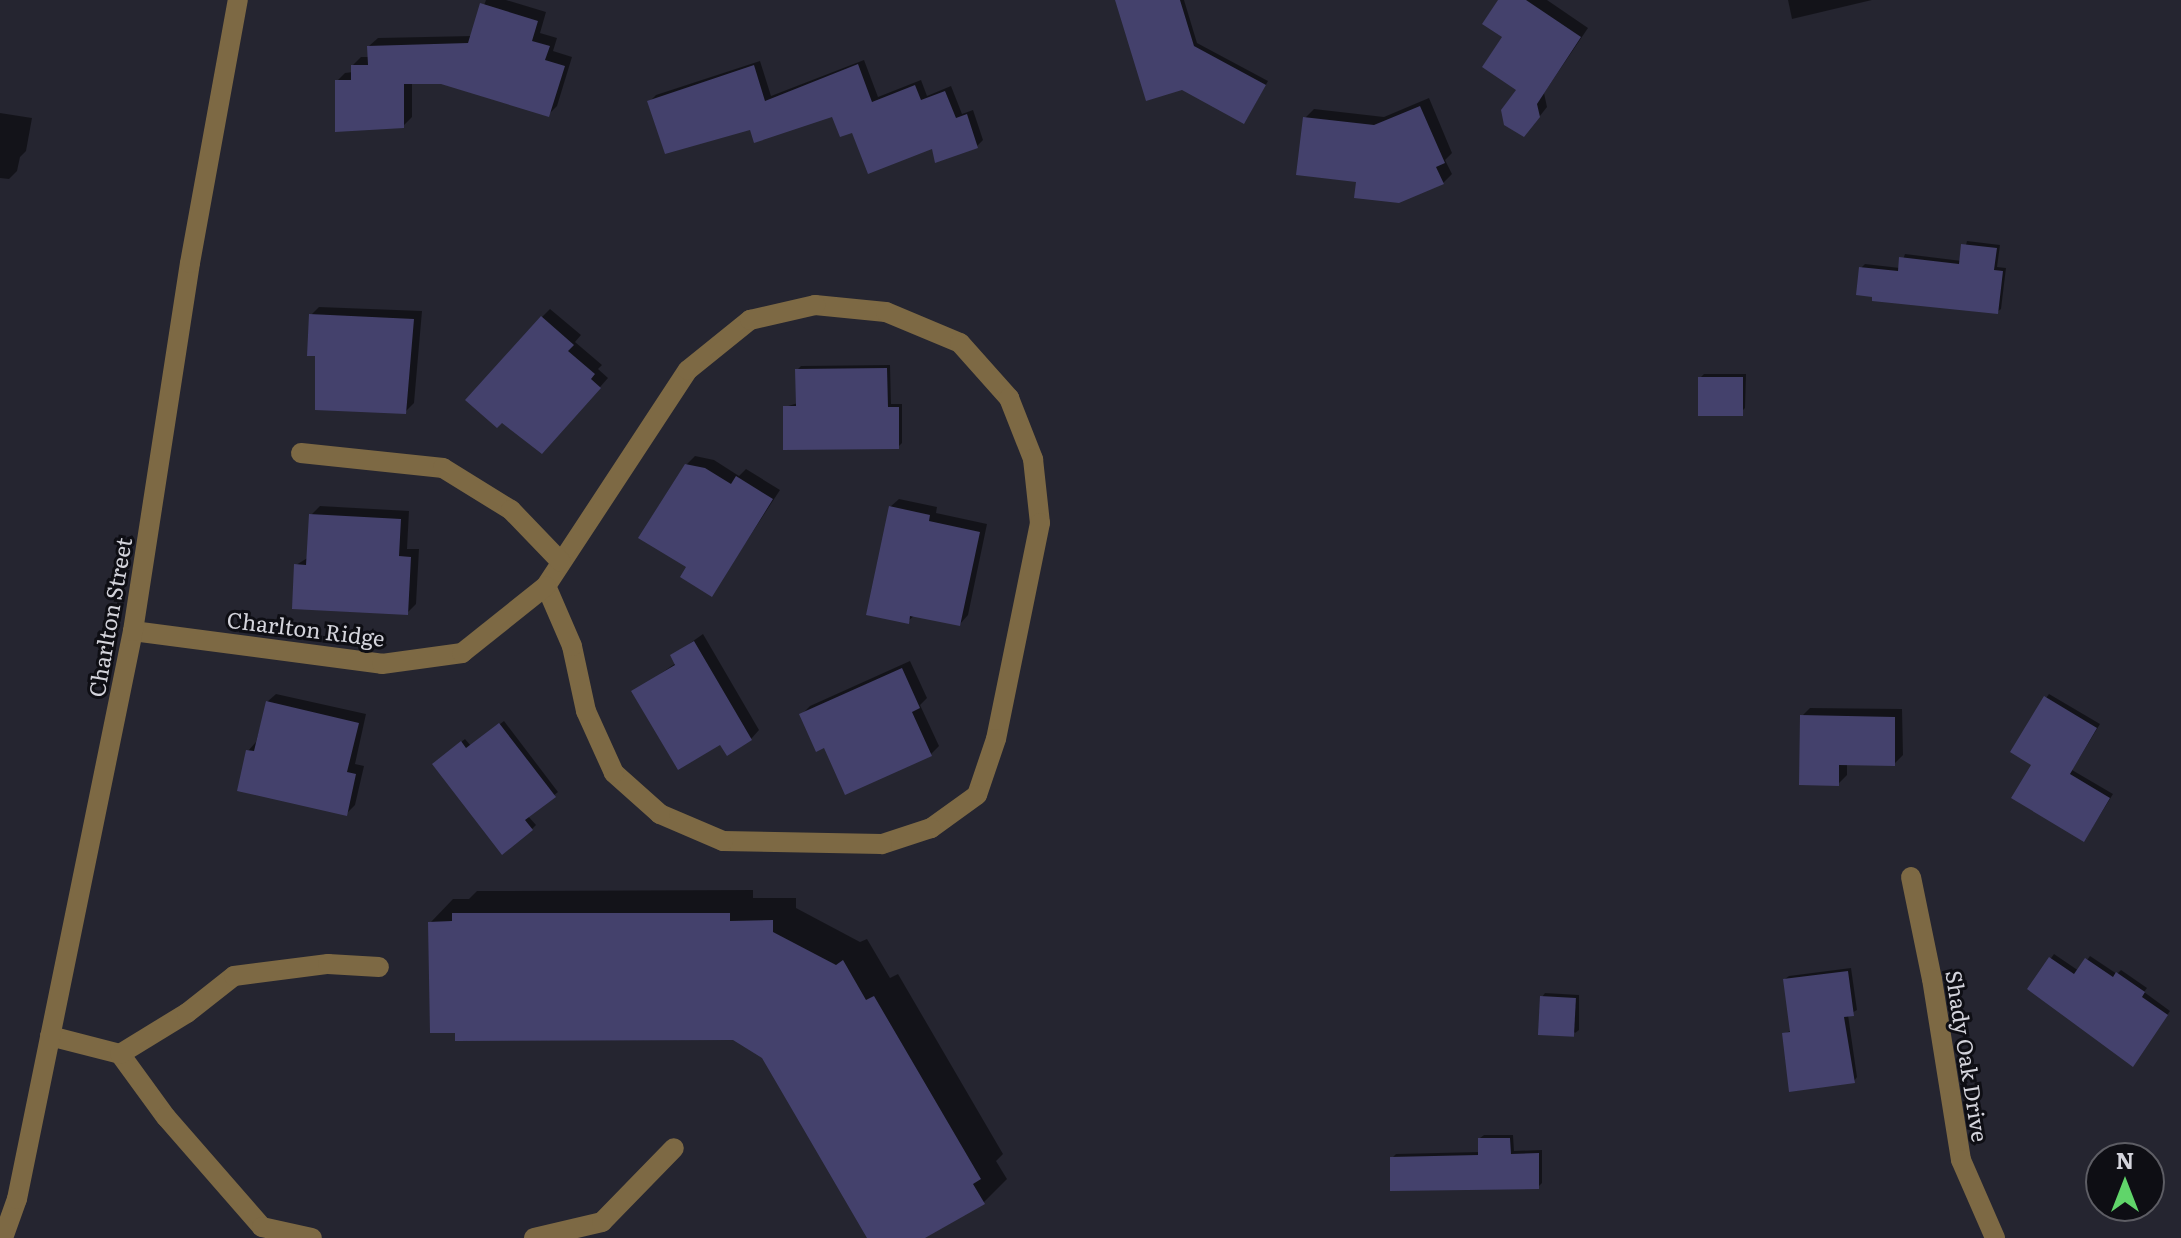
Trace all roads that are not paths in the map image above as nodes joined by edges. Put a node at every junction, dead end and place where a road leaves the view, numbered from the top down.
1 (238, 0) edge
2 (301, 453) dead end
3 (561, 562) junction
4 (546, 586) junction
5 (133, 631) junction
6 (1911, 877) dead end
7 (379, 967) dead end
8 (50, 1036) junction
9 (120, 1054) junction
10 (674, 1148) dead end
11 (8, 1194) edge
12 (3, 1238) edge
13 (312, 1238) edge
14 (534, 1238) edge
15 (1995, 1238) edge

1 - 5 street, Charlton Street
2 - 3 street
3 - 4 street, Charlton Ridge
3 - 4 street, Charlton Ridge
4 - 5 street, Charlton Ridge
5 - 8 street, Charlton Street
6 - 15 street, Shady Oak Drive
7 - 9 street
8 - 9 street
8 - 11 street, Charlton Street
9 - 13 street
10 - 14 street
11 - 12 street, Charlton Street

